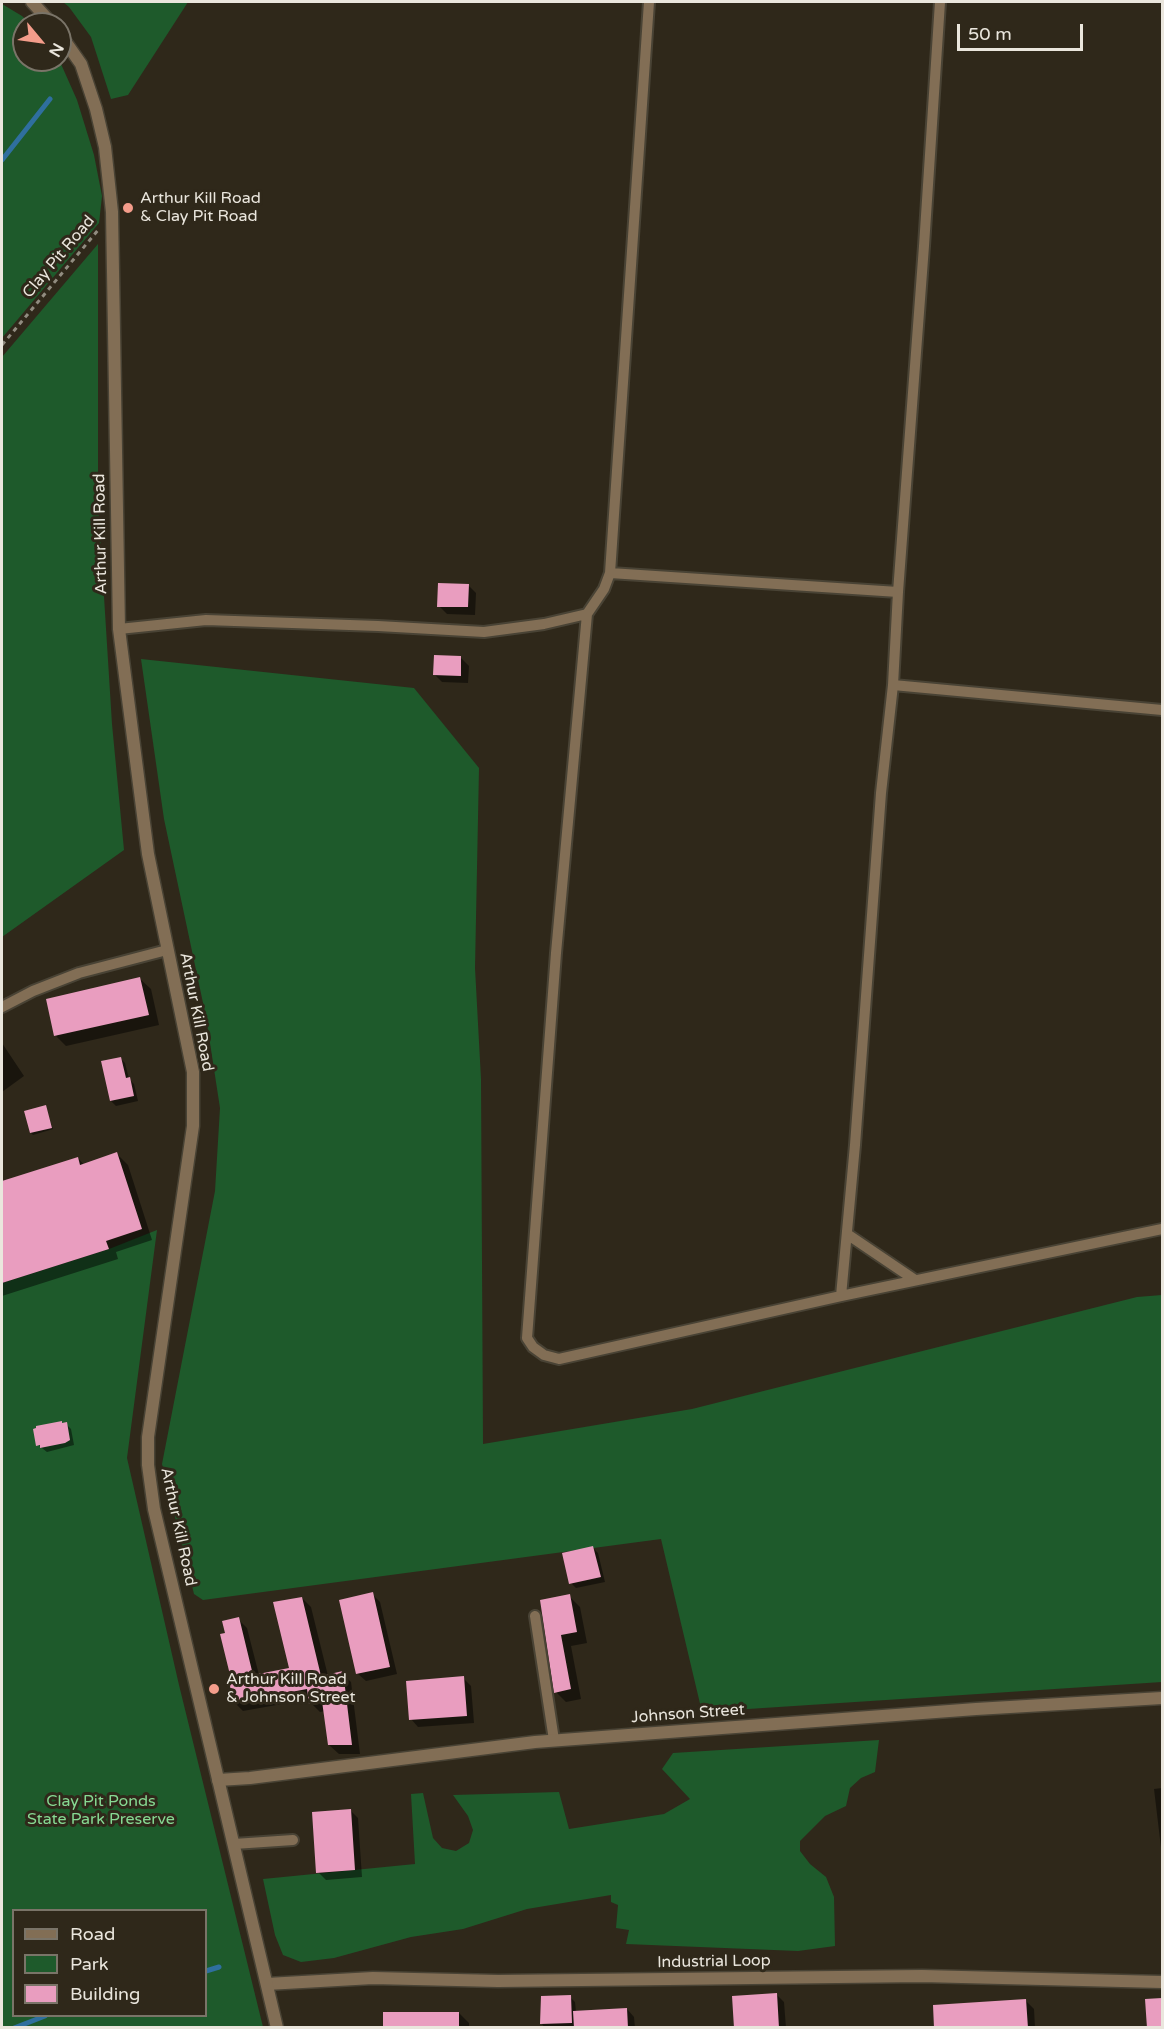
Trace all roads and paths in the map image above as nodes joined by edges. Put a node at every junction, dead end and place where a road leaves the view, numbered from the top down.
1 (649, 2) edge
2 (939, 2) edge
3 (72, 51) edge
4 (112, 212) junction
5 (2, 345) edge
6 (610, 573) junction
7 (898, 592) junction
8 (587, 614) junction
9 (119, 629) junction
10 (893, 685) junction
11 (1162, 710) edge
12 (167, 950) junction
13 (2, 1007) edge
14 (1162, 1229) edge
15 (847, 1233) junction
16 (915, 1280) junction
17 (841, 1296) junction
18 (535, 1616) dead end
19 (1162, 1698) edge
20 (554, 1740) junction
21 (218, 1780) junction
22 (293, 1840) dead end
23 (234, 1844) junction
24 (1162, 1982) edge
25 (267, 1984) junction
26 (277, 2028) edge

1 - 6 lane
2 - 7 lane
3 - 4 street, Arthur Kill Road
4 - 5 path, Clay Pit Road
4 - 9 street, Arthur Kill Road
6 - 7 lane
6 - 8 lane
7 - 10 lane
8 - 9 lane
8 - 17 lane
9 - 12 street, Arthur Kill Road
10 - 11 lane
10 - 15 lane
12 - 13 lane
12 - 21 street, Arthur Kill Road
14 - 16 lane
15 - 16 lane
15 - 17 lane
16 - 17 lane
18 - 20 lane
19 - 20 street, Johnson Street
20 - 21 street, Johnson Street
21 - 23 street, Arthur Kill Road
22 - 23 lane
23 - 25 street, Arthur Kill Road
24 - 25 street, Industrial Loop
25 - 26 street, Arthur Kill Road

